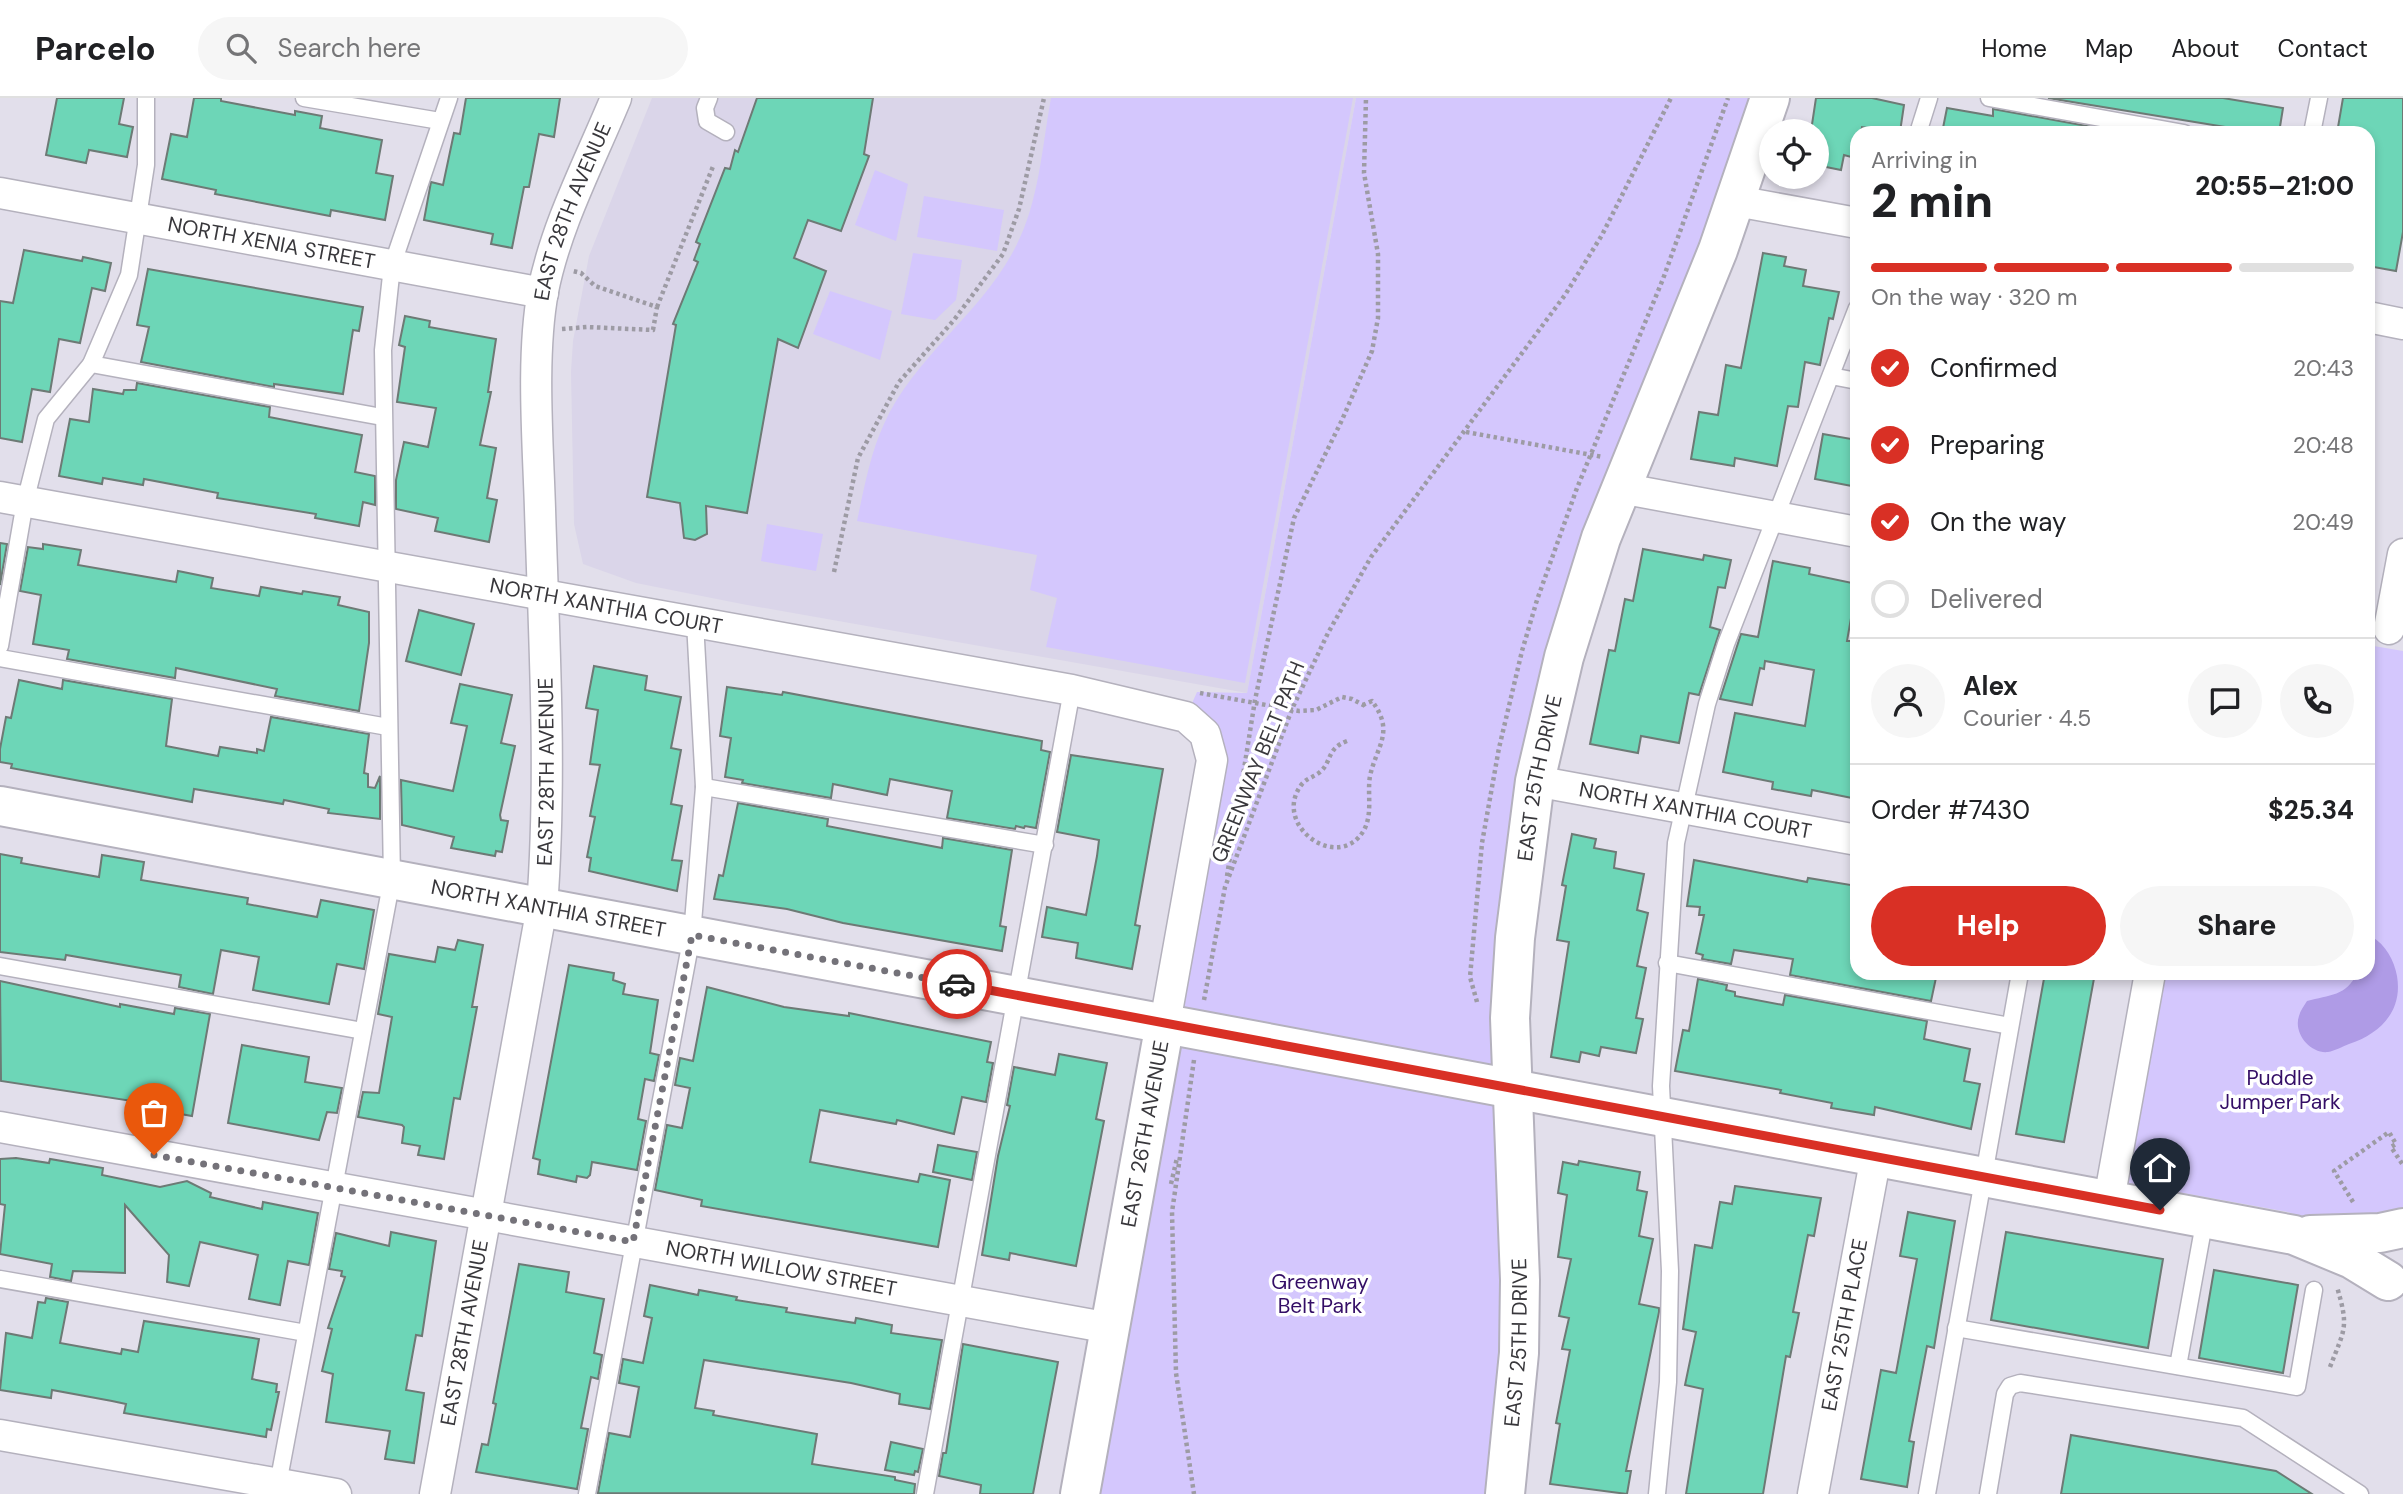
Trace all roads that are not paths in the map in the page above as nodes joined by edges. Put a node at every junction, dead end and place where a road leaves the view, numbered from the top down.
1 (146, 98) edge
2 (304, 98) edge
3 (450, 98) edge
4 (616, 98) edge
5 (709, 98) edge
6 (1770, 98) edge
7 (1929, 98) edge
8 (1989, 98) edge
9 (2319, 98) edge
10 (440, 121) junction
11 (1920, 126) edge
12 (2145, 126) edge
13 (2313, 126) edge
14 (726, 132) dead end
15 (0, 194) edge
16 (1736, 201) junction
17 (140, 220) junction
18 (1850, 222) edge
19 (392, 266) junction
20 (546, 280) junction
21 (2375, 318) edge
22 (2403, 324) edge
23 (1850, 326) edge
24 (91, 364) junction
25 (1831, 376) junction
26 (1850, 380) edge
27 (382, 417) junction
28 (1616, 474) junction
29 (13, 500) edge
30 (1774, 517) junction
31 (1850, 531) edge
32 (2403, 554) edge
33 (387, 567) junction
34 (543, 595) junction
35 (695, 622) junction
36 (2387, 629) edge
37 (0, 646) edge
38 (0, 658) edge
39 (1073, 690) junction
40 (1195, 726) joint
41 (388, 727) junction
42 (1535, 781) junction
43 (704, 787) junction
44 (0, 806) edge
45 (1682, 808) junction
46 (1850, 839) edge
47 (1045, 845) junction
48 (392, 879) junction
49 (542, 907) junction
50 (692, 935) junction
51 (1667, 962) junction
52 (0, 966) edge
53 (2019, 980) edge
54 (2149, 980) edge
55 (1017, 995) junction
56 (1181, 1026) junction
57 (2010, 1026) junction
58 (363, 1031) junction
59 (1511, 1087) junction
60 (1663, 1116) junction
61 (0, 1127) edge
62 (1876, 1156) junction
63 (1983, 1177) junction
64 (334, 1188) junction
65 (2109, 1200) junction
66 (486, 1215) junction
67 (2205, 1218) junction
68 (2403, 1228) edge
69 (2294, 1235) junction
70 (633, 1242) junction
71 (0, 1279) edge
72 (2315, 1290) dead end
73 (2395, 1292) edge
74 (963, 1302) junction
75 (1110, 1328) junction
76 (1956, 1328) junction
77 (306, 1333) junction
78 (2178, 1366) junction
79 (0, 1435) edge
80 (278, 1484) junction
81 (335, 1494) edge
82 (435, 1494) edge
83 (587, 1494) edge
84 (925, 1494) edge
85 (1080, 1494) edge
86 (1506, 1494) edge
87 (1657, 1494) edge
88 (1813, 1494) edge
89 (1927, 1494) edge
90 (1988, 1494) edge
91 (2360, 1494) edge

1 - 17 lane
2 - 10 lane
3 - 10 lane
4 - 20 street, EAST 28TH AVENUE
5 - 14 lane
6 - 16 street, EAST 25TH DRIVE
7 - 11 lane
8 - 12 lane
9 - 13 lane
10 - 19 lane
15 - 17 street, NORTH XENIA STREET
16 - 18 street
16 - 28 street, EAST 25TH DRIVE
17 - 19 street, NORTH XENIA STREET
17 - 24 lane
19 - 20 street, NORTH XENIA STREET
19 - 27 lane
20 - 34 street, EAST 28TH AVENUE
21 - 22 street
23 - 25 lane
24 - 27 lane
24 - 29 lane
25 - 26 lane
25 - 30 lane
27 - 33 lane
28 - 30 street
28 - 42 street, EAST 25TH DRIVE
29 - 33 street, NORTH XANTHIA COURT
29 - 37 lane
30 - 31 street
30 - 45 lane
32 - 36 street
33 - 34 street, NORTH XANTHIA COURT
33 - 41 lane
34 - 35 street, NORTH XANTHIA COURT
34 - 49 street, EAST 28TH AVENUE
35 - 39 street, NORTH XANTHIA COURT
35 - 43 lane
38 - 41 lane
39 - 40 street, NORTH XANTHIA COURT
39 - 47 lane
40 - 56 street, EAST 26TH AVENUE
41 - 48 lane
42 - 45 street, NORTH XANTHIA COURT
42 - 59 street, EAST 25TH DRIVE
43 - 47 lane
43 - 50 lane
44 - 48 street, NORTH XANTHIA STREET
45 - 46 street, NORTH XANTHIA COURT
45 - 51 lane
47 - 55 lane
48 - 49 street, NORTH XANTHIA STREET
48 - 58 lane
49 - 50 street, NORTH XANTHIA STREET
49 - 66 street, EAST 28TH AVENUE
50 - 55 street, NORTH XANTHIA STREET
50 - 70 lane
51 - 57 lane
51 - 60 lane
52 - 58 lane
53 - 57 lane
54 - 65 street
55 - 56 street, NORTH XANTHIA STREET
55 - 74 lane
56 - 59 street, NORTH XANTHIA STREET
56 - 75 street, EAST 26TH AVENUE
57 - 63 lane
58 - 64 lane
59 - 60 street, NORTH XANTHIA STREET
59 - 86 street, EAST 25TH DRIVE
60 - 62 street, NORTH XANTHIA STREET
60 - 87 lane
61 - 64 street, NORTH WILLOW STREET
62 - 63 street, NORTH XANTHIA STREET
62 - 88 street, EAST 25TH PLACE
63 - 65 street, NORTH XANTHIA STREET
63 - 76 lane
64 - 66 street, NORTH WILLOW STREET
64 - 77 lane
65 - 67 street, NORTH XANTHIA STREET
66 - 70 street, NORTH WILLOW STREET
66 - 82 street, EAST 28TH AVENUE
67 - 69 street, NORTH XANTHIA STREET
67 - 78 lane
68 - 69 street, NORTH XANTHIA STREET
68 - 73 street
69 - 73 street, NORTH XANTHIA STREET
70 - 74 street, NORTH WILLOW STREET
70 - 83 lane
71 - 77 lane
72 - 78 lane
74 - 75 street, NORTH WILLOW STREET
74 - 84 lane
75 - 85 street, EAST 26TH AVENUE
76 - 78 lane
76 - 89 lane
77 - 80 lane
79 - 80 street
80 - 81 street
90 - 91 lane

